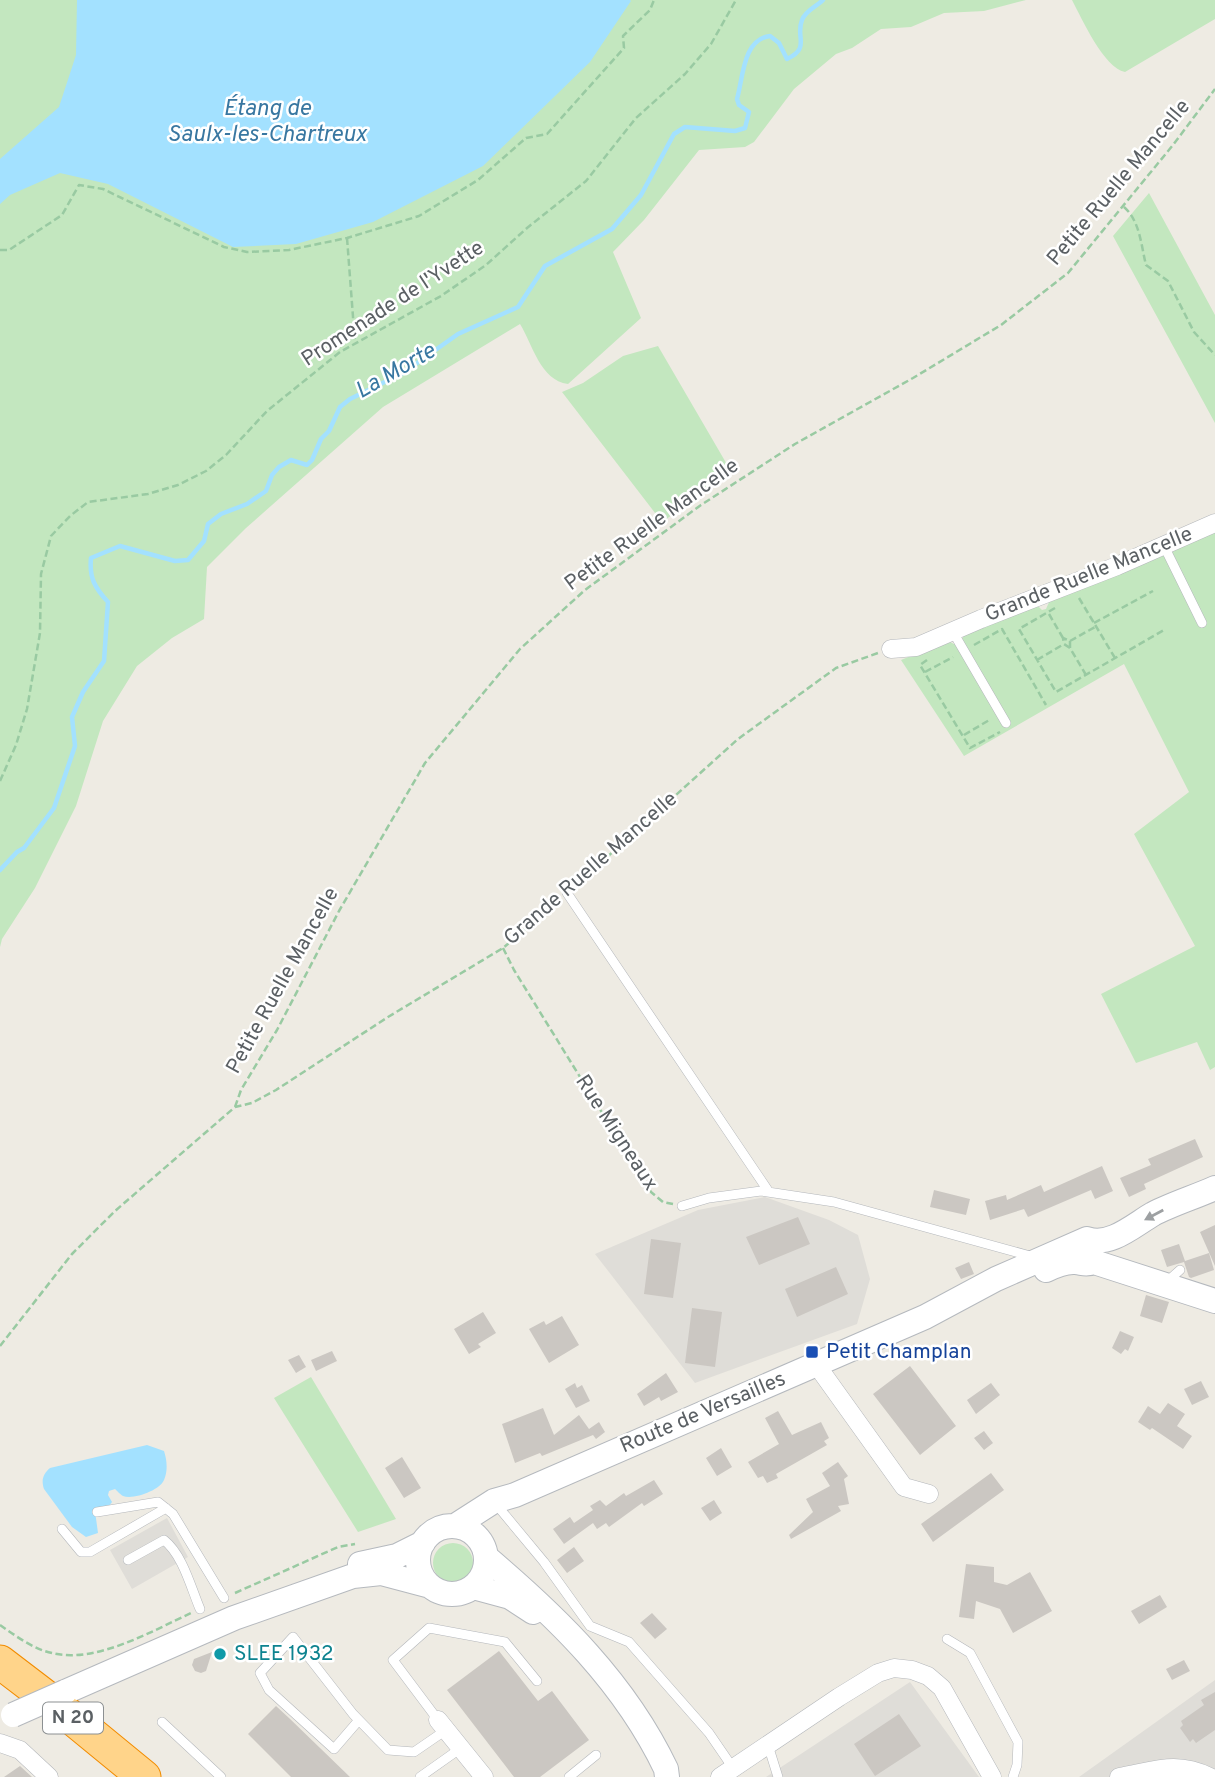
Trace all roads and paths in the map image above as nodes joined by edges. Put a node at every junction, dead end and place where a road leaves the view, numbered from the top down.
1 (654, 0) edge
2 (736, 0) edge
3 (1215, 89) edge
4 (1124, 207) junction
5 (347, 238) junction
6 (0, 250) edge
7 (355, 344) junction
8 (1215, 355) edge
9 (1215, 523) edge
10 (1164, 546) junction
11 (1153, 592) dead end
12 (1071, 600) dead end
13 (1045, 605) junction
14 (1057, 608) dead end
15 (1202, 622) dead end
16 (1095, 625) junction
17 (1164, 630) dead end
18 (953, 632) junction
19 (1063, 638) junction
20 (1070, 641) junction
21 (1063, 644) junction
22 (1070, 648) junction
23 (891, 649) joint
24 (964, 652) junction
25 (925, 657) dead end
26 (1115, 658) junction
27 (1037, 660) junction
28 (925, 673) junction
29 (1086, 675) junction
30 (1045, 705) dead end
31 (1000, 714) junction
32 (1004, 727) joint
33 (962, 736) junction
34 (0, 781) edge
35 (567, 893) junction
36 (503, 948) junction
37 (235, 1107) junction
38 (1215, 1188) edge
39 (769, 1192) junction
40 (682, 1206) joint
41 (1086, 1252) junction
42 (1039, 1259) junction
43 (1215, 1301) edge
44 (925, 1317) junction
45 (0, 1346) edge
46 (818, 1363) junction
47 (929, 1494) dead end
48 (508, 1502) junction
49 (166, 1508) junction
50 (97, 1512) dead end
51 (455, 1526) junction
52 (62, 1530) dead end
53 (423, 1543) junction
54 (484, 1550) junction
55 (128, 1560) dead end
56 (430, 1586) junction
57 (473, 1587) junction
58 (229, 1608) junction
59 (200, 1609) dead end
60 (947, 1639) dead end
61 (0, 1662) edge
62 (537, 1681) dead end
63 (0, 1684) edge
64 (7, 1718) edge
65 (359, 1720) junction
66 (162, 1722) dead end
67 (442, 1725) junction
68 (0, 1742) edge
69 (768, 1745) junction
70 (461, 1748) junction
71 (596, 1755) dead end
72 (727, 1773) edge
73 (49, 1777) edge
74 (116, 1777) edge
75 (144, 1777) edge
76 (221, 1777) edge
77 (420, 1777) edge
78 (484, 1777) edge
79 (569, 1777) edge
80 (655, 1777) edge
81 (667, 1777) edge
82 (778, 1777) edge
83 (992, 1777) edge
84 (1013, 1777) edge
85 (1119, 1777) edge
86 (1210, 1777) edge

1 - 5 path
2 - 7 path, Promenade de l'Yvette
3 - 4 path, Petite Ruelle Mancelle
4 - 8 path
4 - 37 path, Petite Ruelle Mancelle
5 - 6 path
5 - 7 path
7 - 34 path, Promenade de l'Yvette
9 - 10 street, Grande Ruelle Mancelle
10 - 13 street, Grande Ruelle Mancelle
10 - 15 lane
11 - 16 path
12 - 16 path
13 - 14 path
13 - 18 street, Grande Ruelle Mancelle
13 - 19 path
13 - 27 path
16 - 20 path
16 - 26 path
17 - 26 path
18 - 23 street, Grande Ruelle Mancelle
18 - 24 lane
19 - 20 path
19 - 21 path
20 - 22 path
21 - 22 path
21 - 27 path
22 - 29 path
23 - 35 path, Grande Ruelle Mancelle
24 - 28 path
24 - 30 path
24 - 31 lane
25 - 28 path
26 - 29 path
27 - 29 path
28 - 33 path
31 - 32 lane
31 - 33 path
32 - 33 path
35 - 36 path, Grande Ruelle Mancelle
35 - 39 lane
36 - 37 path, Grande Ruelle Mancelle
36 - 40 path, Rue Migneaux
37 - 45 path, Grande Ruelle Mancelle
38 -> 41 main road, Route de Versailles
39 - 40 lane, Rue Migneaux
39 - 42 lane, Rue Migneaux
41 - 42 main road, Route de Versailles
41 - 43 main road
41 - 44 main road
42 - 44 main road, Route de Versailles
44 - 46 main road, Route de Versailles
46 - 47 street
46 - 48 main road, Route de Versailles
48 - 51 main road, Route de Versailles
48 - 54 main road
48 - 72 lane
49 - 50 lane
49 - 52 lane
49 - 58 lane
51 - 53 main road
51 - 54 main road
53 - 56 main road
53 - 58 main road
54 - 57 main road
54 - 81 main road
55 - 59 lane
56 - 57 main road
56 - 58 main road
57 - 80 main road
58 - 64 main road, bridge
60 - 84 lane
61 - 75 highway, N 20
62 - 67 lane
63 - 74 highway, N 20
65 - 65 lane
65 - 67 lane
66 - 76 lane
67 - 70 street
68 - 73 street
69 - 72 street
69 - 82 lane
69 - 83 street
70 - 77 lane
70 - 78 street
71 - 79 lane
85 - 86 street

